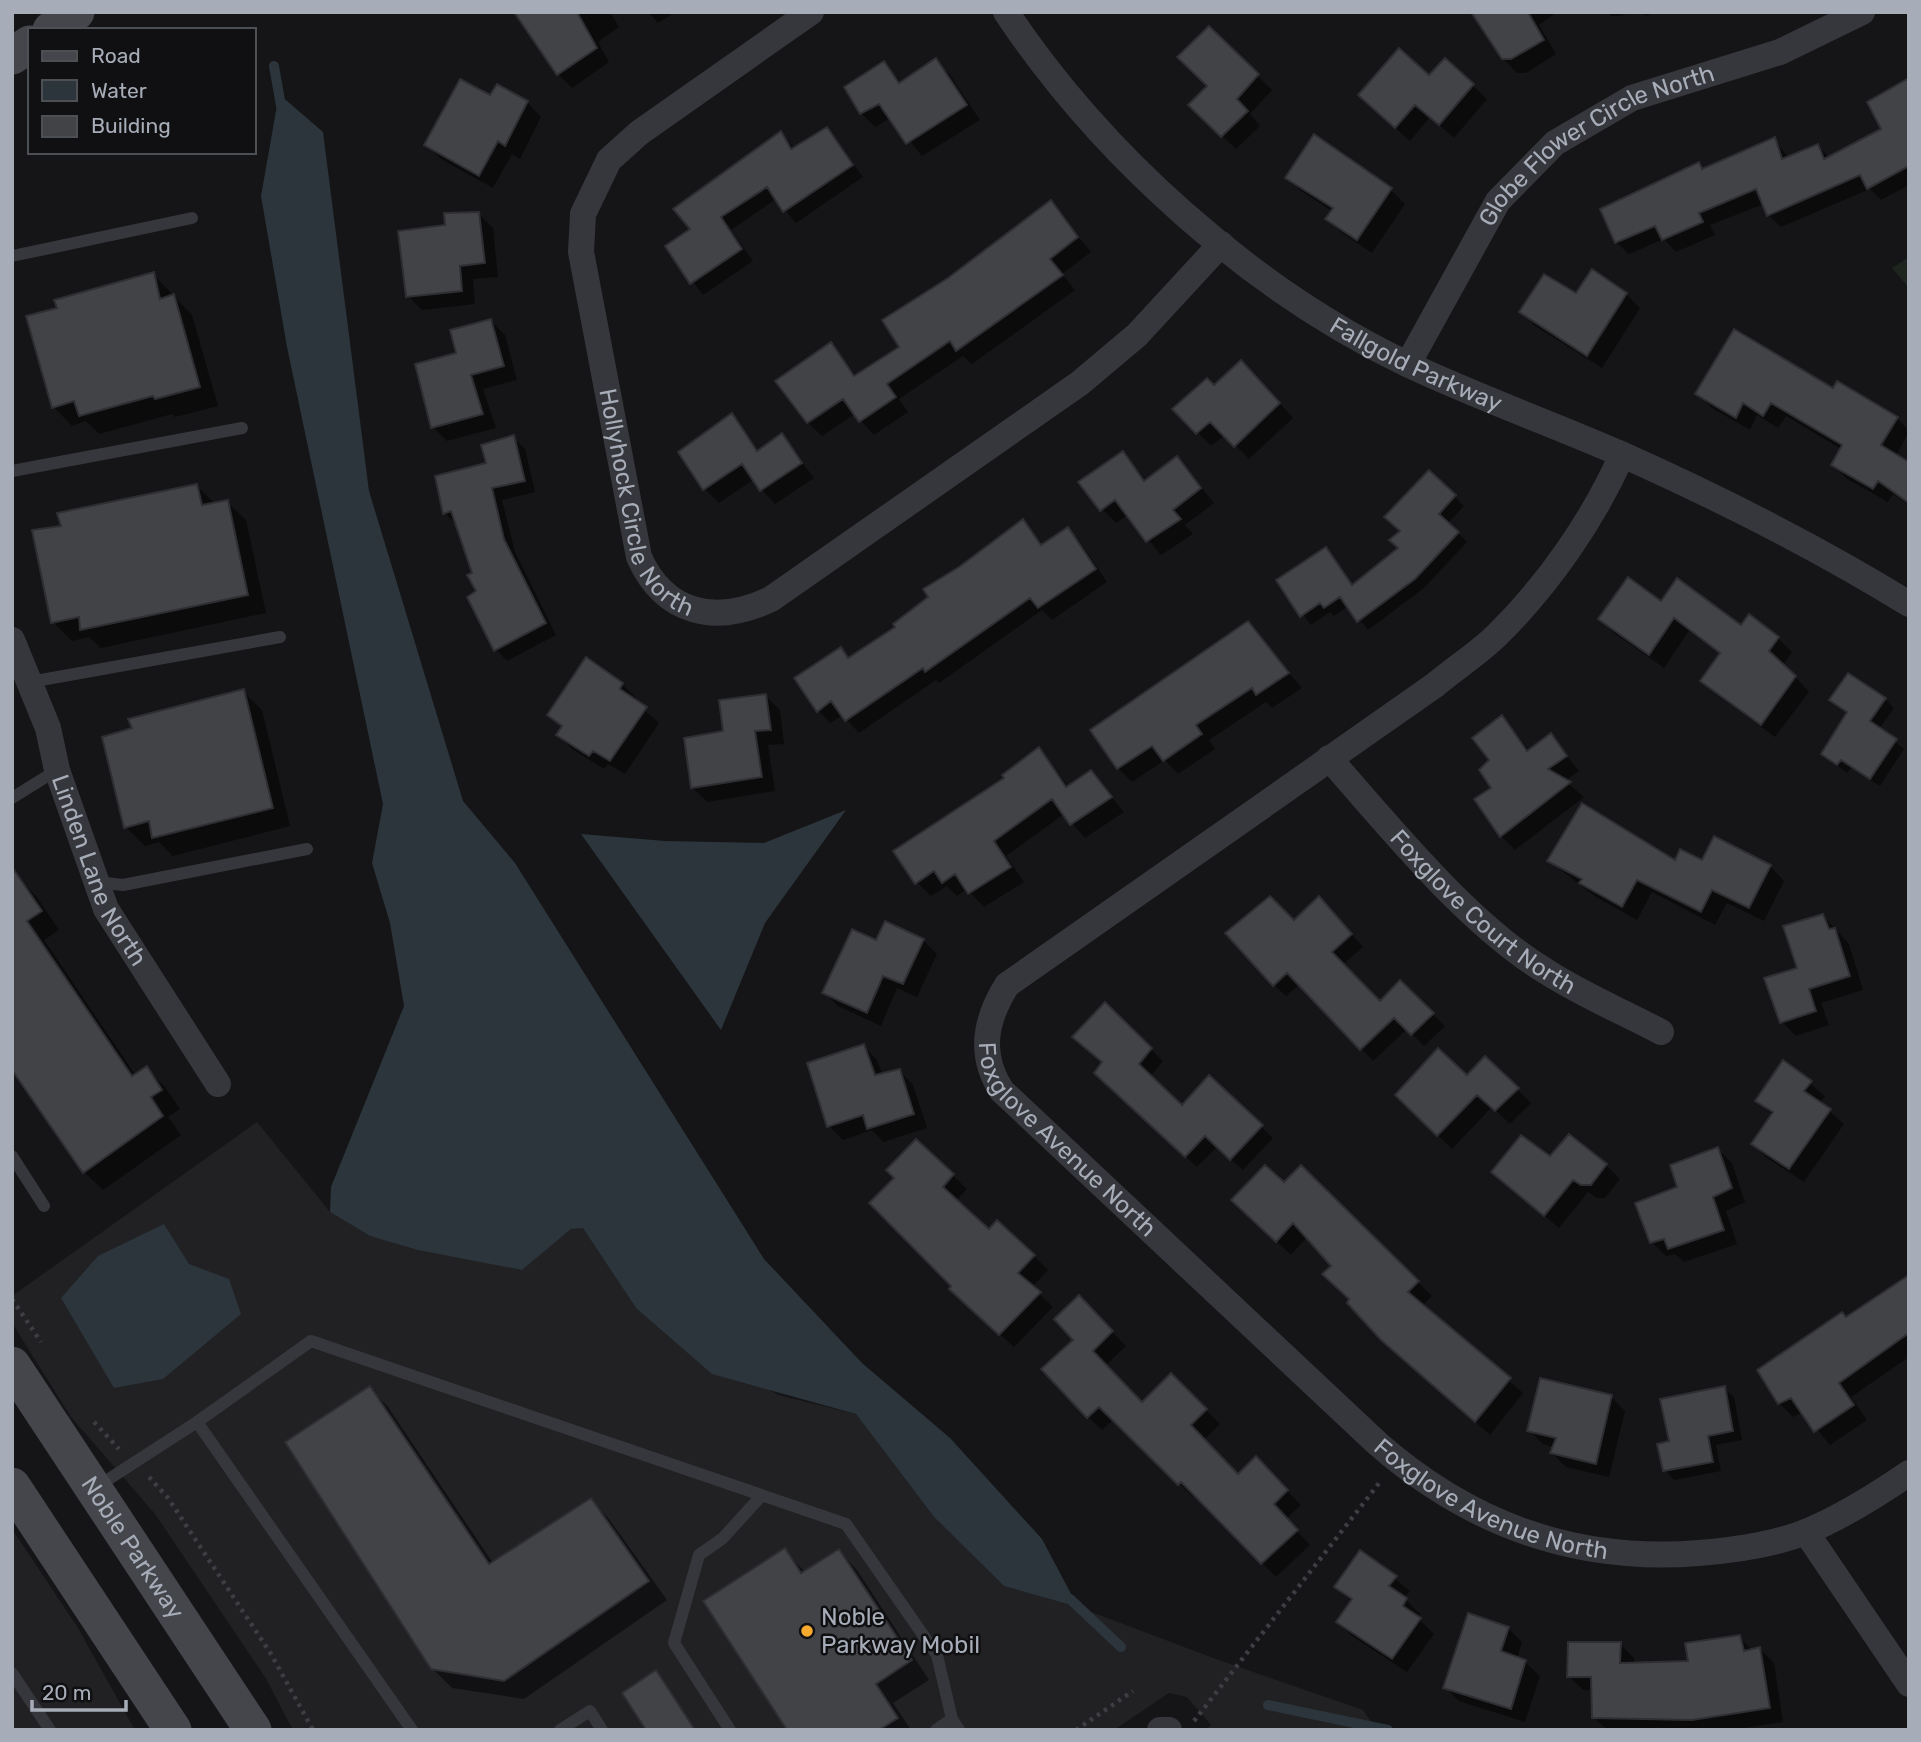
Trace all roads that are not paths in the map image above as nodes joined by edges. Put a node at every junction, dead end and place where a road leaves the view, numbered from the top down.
1 (76, 12) edge
2 (811, 12) edge
3 (1006, 12) edge
4 (1863, 12) edge
5 (54, 28) edge
6 (28, 45) edge
7 (12, 56) edge
8 (192, 218) dead end
9 (1221, 244) junction
10 (12, 256) edge
11 (1408, 364) junction
12 (242, 428) dead end
13 (1622, 455) junction
14 (12, 471) edge
15 (1909, 604) edge
16 (280, 637) dead end
17 (12, 639) edge
18 (30, 682) junction
19 (1329, 758) junction
20 (57, 770) junction
21 (12, 799) edge
22 (307, 849) dead end
23 (94, 882) junction
24 (1661, 1031) dead end
25 (218, 1084) dead end
26 (12, 1156) edge
27 (44, 1206) dead end
28 (12, 1365) edge
29 (197, 1422) junction
30 (1909, 1473) edge
31 (12, 1486) edge
32 (94, 1489) junction
33 (762, 1495) junction
34 (1806, 1532) junction
35 (12, 1673) edge
36 (1909, 1684) edge
37 (956, 1724) edge
38 (50, 1730) edge
39 (173, 1730) edge
40 (253, 1730) edge
41 (412, 1730) edge
42 (559, 1730) edge
43 (602, 1730) edge
44 (730, 1730) edge
45 (936, 1730) edge
46 (1160, 1730) edge
47 (1169, 1730) edge

1 - 5 main road
2 - 9 street, Hollyhock Circle North
3 - 9 street, Fallgold Parkway
4 - 11 street, Globe Flower Circle North
6 - 7 main road
8 - 10 lane
9 - 11 street, Fallgold Parkway
11 - 13 street, Fallgold Parkway
12 - 14 lane
13 - 15 street, Fallgold Parkway
13 - 19 street, Foxglove Avenue North
16 - 18 lane
17 - 18 street, Linden Lane North
18 - 20 street, Linden Lane North
19 - 24 street, Foxglove Court North
19 - 34 street, Foxglove Avenue North
20 - 21 lane
20 - 23 street, Linden Lane North
22 - 23 lane
23 - 25 street, Linden Lane North
26 - 27 lane
28 - 32 main road, Noble Parkway
29 - 32 lane
29 - 33 lane
29 - 41 lane
30 - 34 street, Foxglove Avenue North
31 - 39 main road
32 - 40 main road, Noble Parkway
33 - 37 lane
33 - 44 lane
34 - 36 street
35 - 38 lane
37 - 45 lane
42 - 43 lane
46 - 47 street

